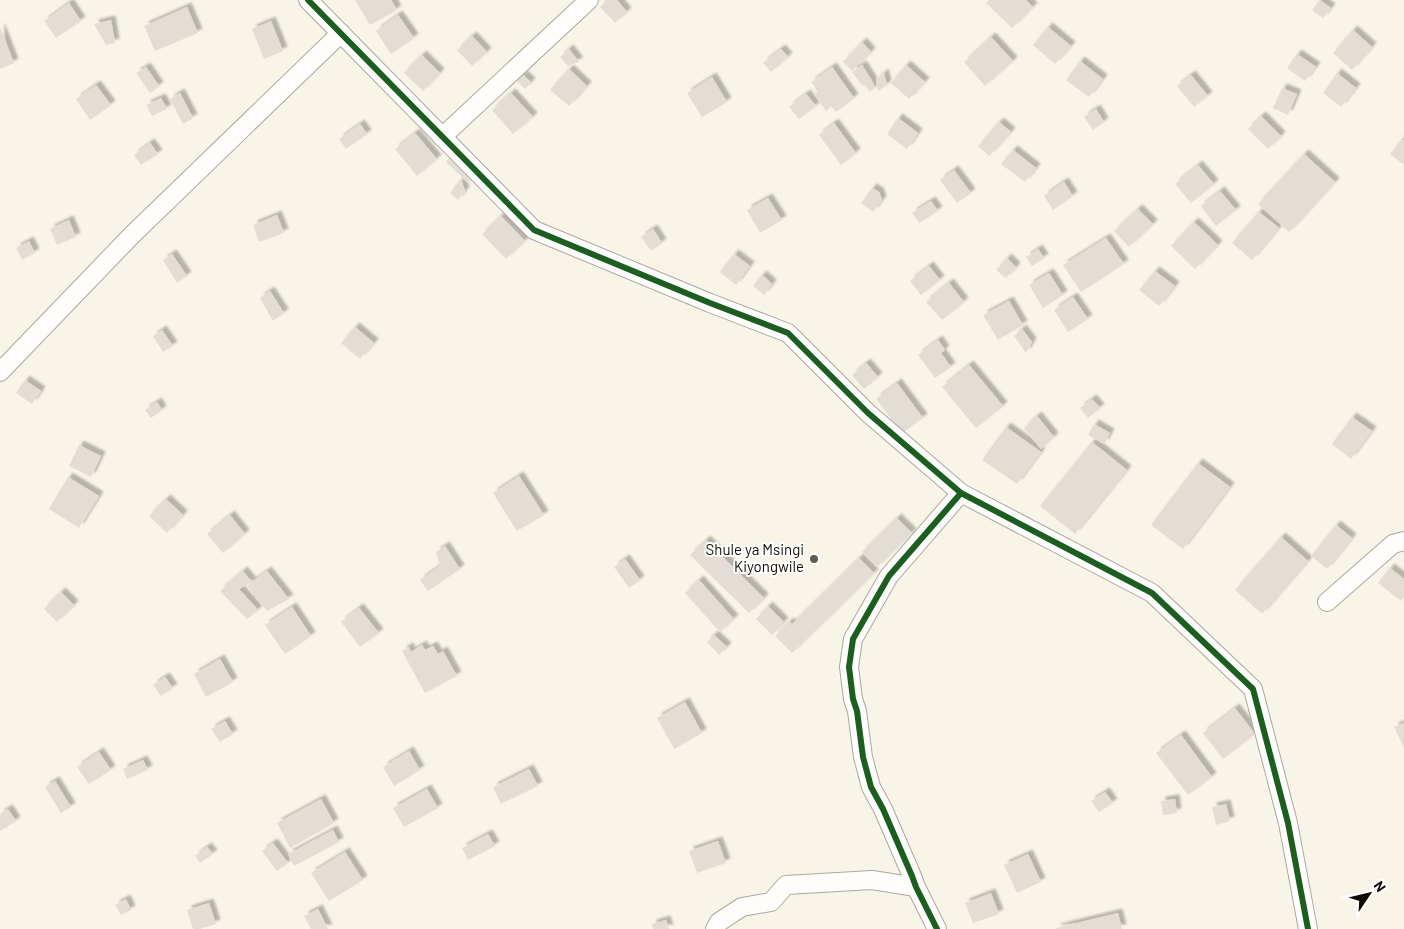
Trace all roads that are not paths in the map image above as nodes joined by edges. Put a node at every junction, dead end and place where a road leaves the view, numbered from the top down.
1 (308, 0) edge
2 (589, 0) edge
3 (341, 33) junction
4 (442, 137) junction
5 (0, 372) edge
6 (961, 493) junction
7 (1404, 541) edge
8 (1327, 602) dead end
9 (916, 887) junction
10 (715, 929) edge
11 (937, 929) edge
12 (1308, 929) edge

1 - 3 street
2 - 4 street
3 - 4 street
3 - 5 street
4 - 6 street
6 - 9 street
6 - 12 street
7 - 8 street
9 - 10 street
9 - 11 street

